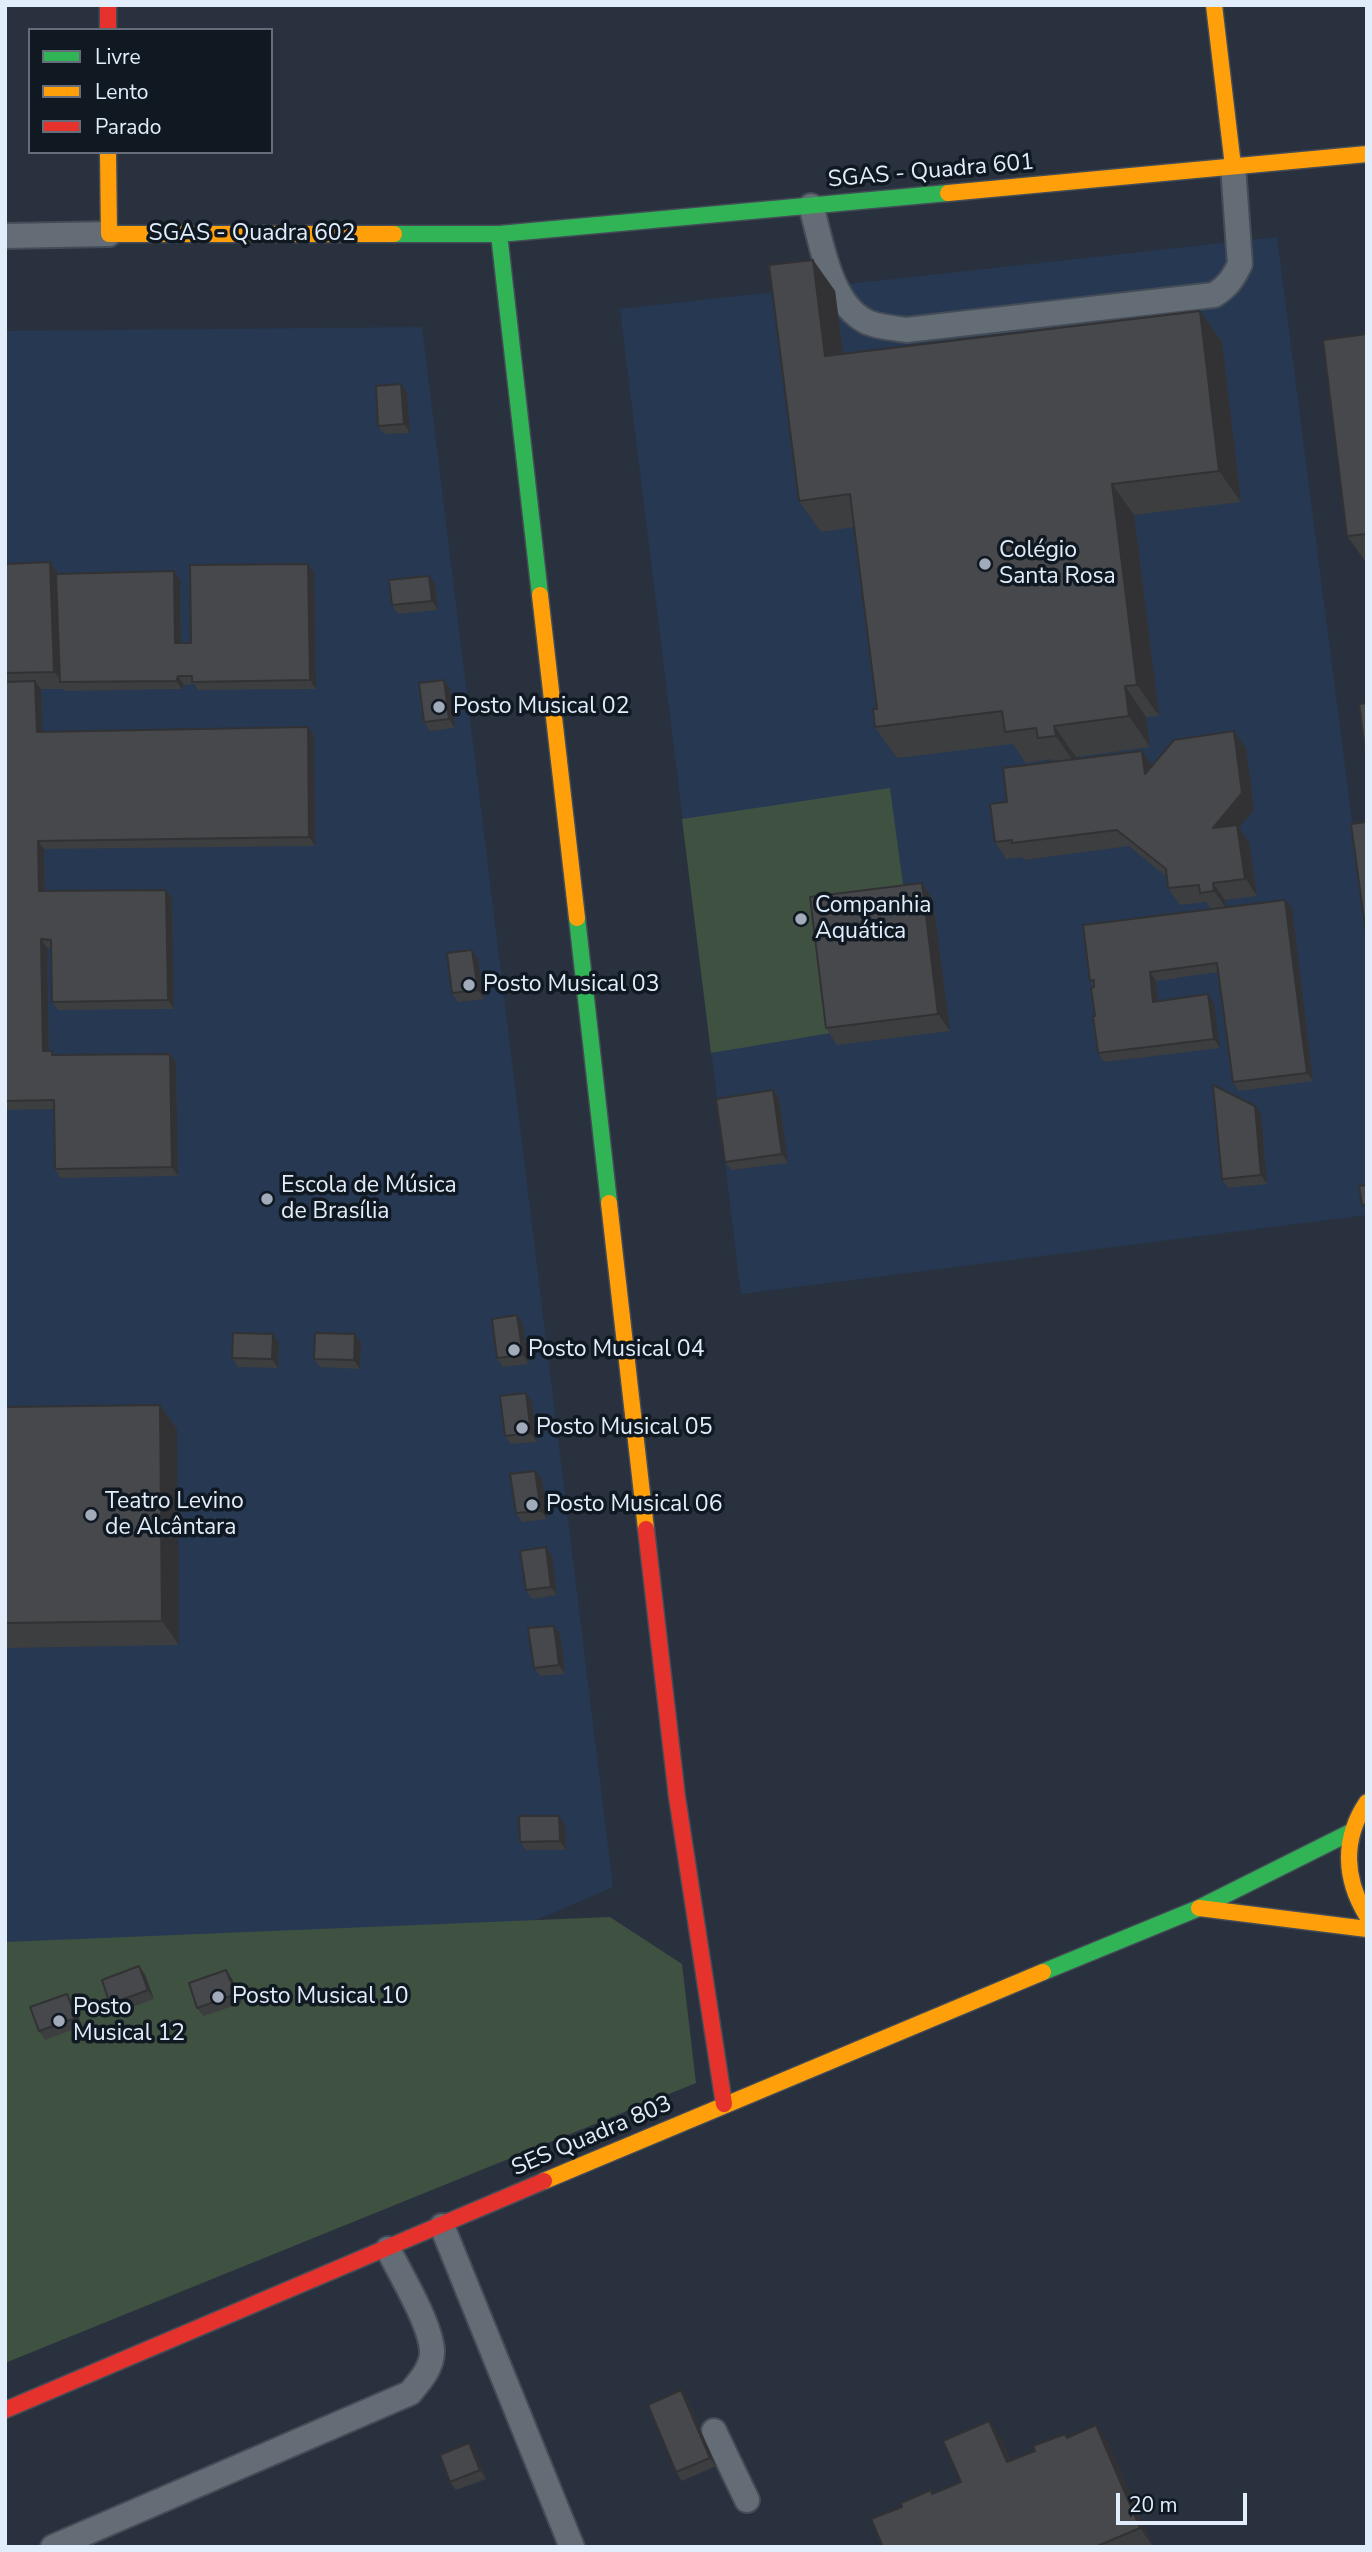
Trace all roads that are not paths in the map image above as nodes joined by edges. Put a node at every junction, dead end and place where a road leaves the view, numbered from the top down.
1 (108, 5) edge
2 (1214, 5) edge
3 (108, 28) edge
4 (108, 154) edge
5 (1367, 154) edge
6 (1233, 166) junction
7 (811, 205) junction
8 (109, 233) junction
9 (499, 234) junction
10 (5, 236) edge
11 (1367, 1802) edge
12 (1351, 1832) junction
13 (1199, 1908) junction
14 (1367, 1916) edge
15 (1367, 1929) edge
16 (724, 2104) junction
17 (442, 2226) junction
18 (388, 2249) junction
19 (5, 2410) edge
20 (714, 2431) dead end
21 (747, 2500) dead end
22 (53, 2547) edge
23 (572, 2547) edge

1 - 3 street
2 - 6 street
4 - 8 street
5 - 6 street, SGAS - Quadra 601
6 - 7 street, SGAS - Quadra 601
6 - 7 lane
7 - 9 street, SGAS - Quadra 601
8 - 9 street, SGAS - Quadra 602
8 - 10 lane, SGAS - Quadra 602
9 - 16 street
11 - 12 street
12 - 13 street, SES Quadra 803
12 - 14 street
13 - 15 street, SES Quadra 803
13 - 16 street, SES Quadra 803
16 - 17 street, SES Quadra 803
17 - 18 street, SES Quadra 803
17 - 23 lane
18 - 19 street, SES Quadra 803
18 - 22 lane
20 - 21 lane

